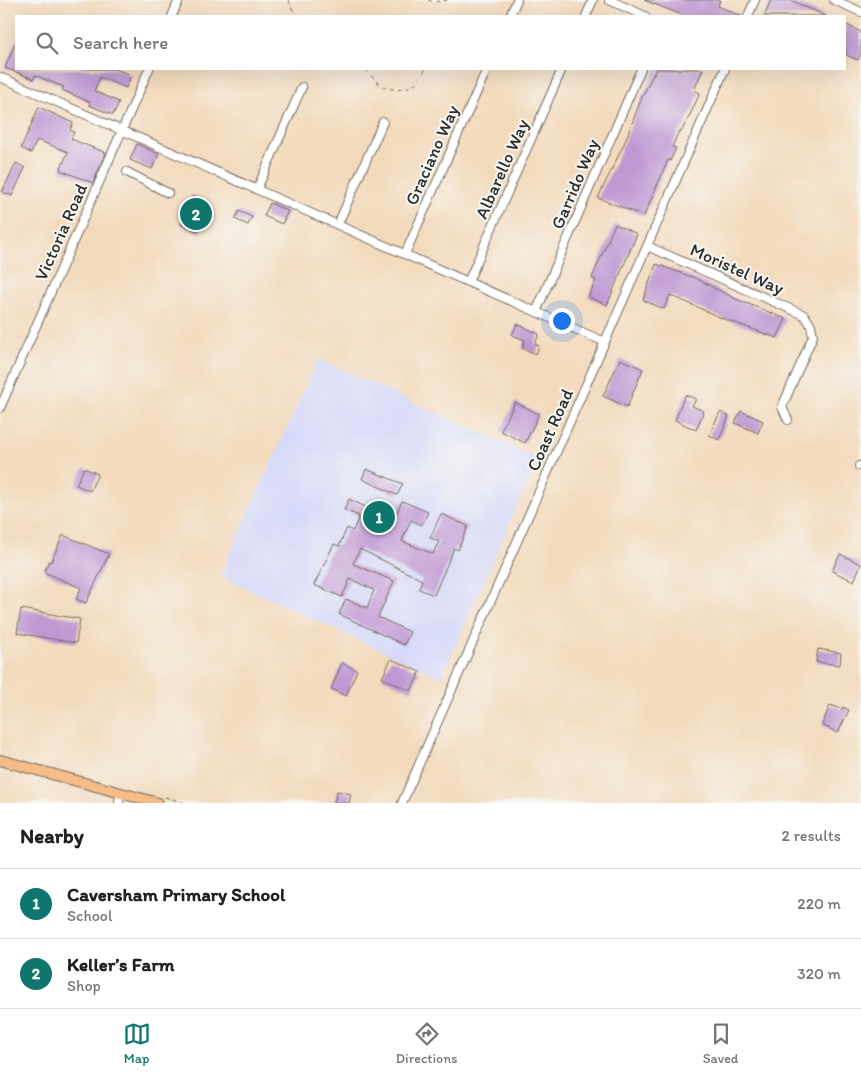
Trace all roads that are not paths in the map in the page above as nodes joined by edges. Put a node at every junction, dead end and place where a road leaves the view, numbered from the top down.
1 (179, 0) edge
2 (517, 0) edge
3 (593, 0) edge
4 (609, 0) edge
5 (755, 0) edge
6 (834, 0) edge
7 (857, 0) edge
8 (857, 10) edge
9 (172, 15) edge
10 (510, 15) edge
11 (586, 15) edge
12 (642, 15) edge
13 (748, 15) edge
14 (149, 70) edge
15 (487, 70) edge
16 (562, 70) edge
17 (641, 70) edge
18 (725, 70) edge
19 (0, 77) edge
20 (302, 87) dead end
21 (383, 122) dead end
22 (122, 131) junction
23 (127, 172) dead end
24 (258, 189) junction
25 (168, 193) dead end
26 (338, 224) junction
27 (647, 246) junction
28 (405, 254) junction
29 (468, 282) junction
30 (536, 312) junction
31 (605, 342) junction
32 (0, 408) edge
33 (788, 420) dead end
34 (0, 760) edge
35 (120, 798) edge
36 (158, 803) edge
37 (402, 803) edge

1 - 9 street
2 - 10 street
3 - 11 street
4 - 12 street
5 - 13 street
6 - 8 street
7 - 8 street
14 - 22 street, Victoria Road
15 - 28 street, Graciano Way
16 - 29 street, Albarello Way
17 - 30 street, Garrido Way
18 - 27 street, Coast Road
19 - 22 street
20 - 24 street
21 - 26 street
22 - 24 street
22 - 32 street, Victoria Road
23 - 25 street
24 - 26 street
26 - 28 street
27 - 31 street, Coast Road
27 - 33 street, Moristel Way
28 - 29 street
29 - 30 street
30 - 31 street
31 - 37 street, Coast Road
34 - 35 main road
35 - 36 main road

